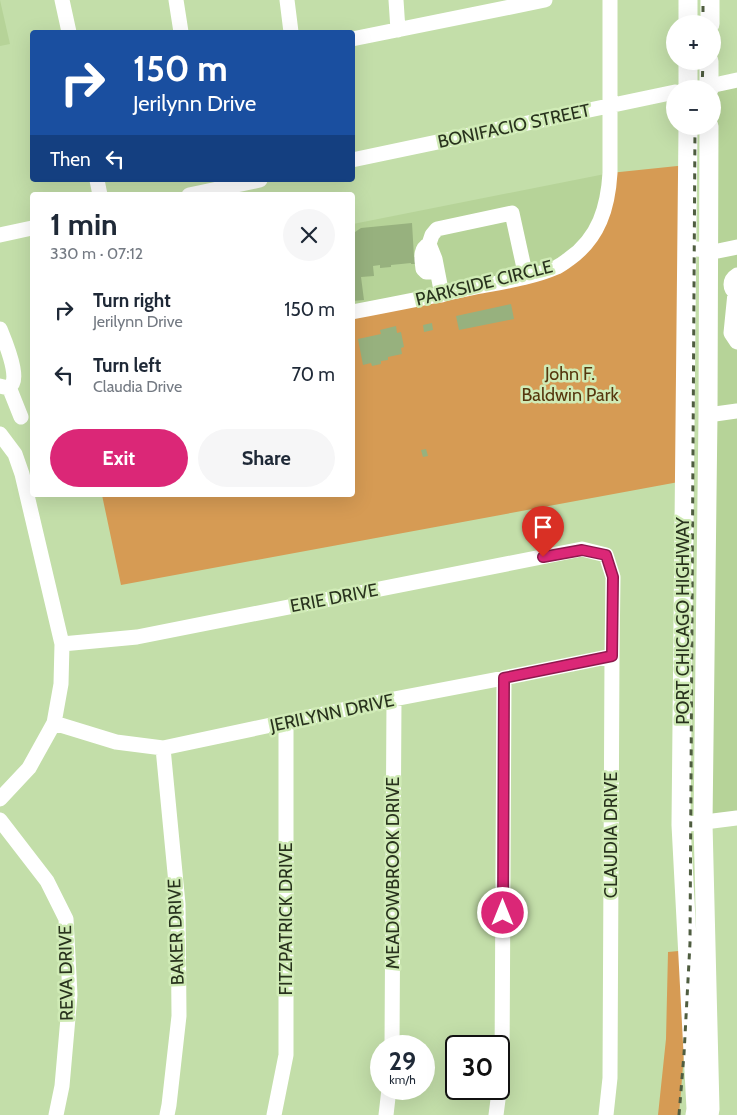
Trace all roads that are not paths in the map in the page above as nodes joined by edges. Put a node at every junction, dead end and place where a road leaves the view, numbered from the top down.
1 (62, 0) edge
2 (176, 0) edge
3 (287, 0) edge
4 (396, 0) edge
5 (545, 0) edge
6 (610, 0) edge
7 (688, 0) edge
8 (710, 0) edge
9 (503, 4) edge
10 (688, 15) edge
11 (710, 15) edge
12 (69, 30) edge
13 (181, 30) edge
14 (291, 30) edge
15 (398, 30) junction
16 (355, 38) edge
17 (737, 80) edge
18 (721, 84) edge
19 (666, 94) edge
20 (609, 107) junction
21 (688, 135) edge
22 (709, 135) edge
23 (355, 159) edge
24 (251, 182) edge
25 (203, 192) edge
26 (30, 228) edge
27 (0, 235) edge
28 (737, 247) edge
29 (686, 248) junction
30 (709, 251) junction
31 (737, 275) edge
32 (526, 276) junction
33 (736, 294) edge
34 (442, 295) junction
35 (355, 311) edge
36 (0, 329) edge
37 (737, 342) edge
38 (4, 387) edge
39 (737, 410) edge
40 (686, 412) junction
41 (708, 415) junction
42 (22, 417) dead end
43 (0, 434) edge
44 (606, 555) joint
45 (62, 644) junction
46 (612, 656) junction
47 (504, 678) junction
48 (394, 699) junction
49 (54, 723) junction
50 (286, 723) junction
51 (163, 748) junction
52 (0, 799) edge
53 (737, 818) edge
54 (0, 820) edge
55 (703, 823) junction
56 (682, 826) junction
57 (392, 1035) edge
58 (388, 1100) edge
59 (56, 1115) edge
60 (167, 1115) edge
61 (274, 1115) edge
62 (386, 1115) edge
63 (496, 1115) edge
64 (606, 1115) edge
65 (695, 1115) edge
66 (709, 1115) edge

1 - 12 street
2 - 13 street
3 - 14 street
4 - 15 street
5 - 9 street
6 - 20 street, PARKSIDE CIRCLE
7 - 10 main road
8 - 11 main road
9 - 15 street
15 - 16 street
17 - 18 street
19 - 20 street, BONIFACIO STREET
20 - 23 street, BONIFACIO STREET
20 - 32 street, PARKSIDE CIRCLE
21 - 29 main road, PORT CHICAGO HIGHWAY
22 - 30 main road, PORT CHICAGO HIGHWAY
24 - 25 street
26 - 27 street
28 - 30 street
29 - 30 street
29 - 40 main road, PORT CHICAGO HIGHWAY
30 - 41 main road, PORT CHICAGO HIGHWAY
31 - 33 street
32 - 34 street, PARKSIDE CIRCLE
32 - 34 street
33 - 37 street
34 - 35 street, PARKSIDE CIRCLE
36 - 38 street
38 - 42 street
39 - 41 street
40 - 41 main road
40 - 56 main road, PORT CHICAGO HIGHWAY
41 - 55 main road, PORT CHICAGO HIGHWAY
43 - 45 street
44 - 45 street, ERIE DRIVE
44 - 46 street, CLAUDIA DRIVE
45 - 49 street
46 - 47 street, JERILYNN DRIVE
46 - 64 street, CLAUDIA DRIVE
47 - 48 street, JERILYNN DRIVE
47 - 63 street
48 - 50 street, JERILYNN DRIVE
48 - 57 street, MEADOWBROOK DRIVE
49 - 51 street, JERILYNN DRIVE
49 - 52 street
50 - 51 street, JERILYNN DRIVE
50 - 61 street, FITZPATRICK DRIVE
51 - 60 street, BAKER DRIVE
53 - 55 street
54 - 59 street, REVA DRIVE
55 - 56 street
55 - 66 main road, PORT CHICAGO HIGHWAY
56 - 65 main road, PORT CHICAGO HIGHWAY
58 - 62 street

